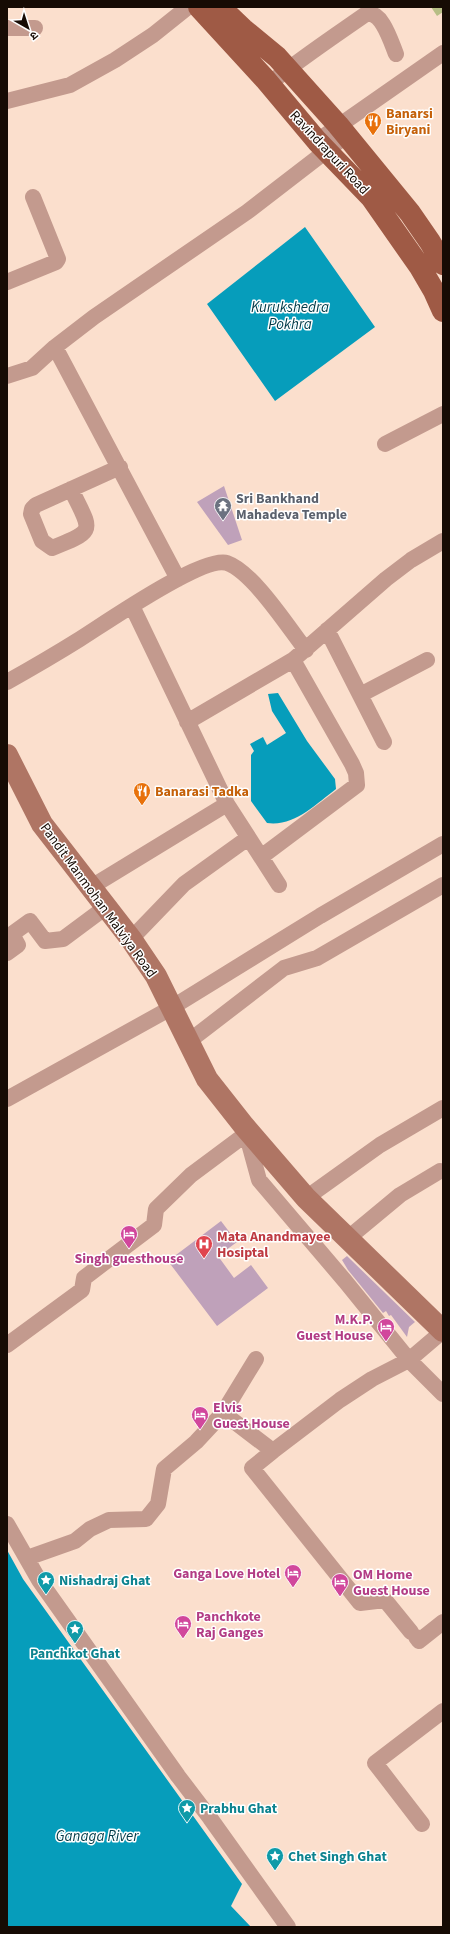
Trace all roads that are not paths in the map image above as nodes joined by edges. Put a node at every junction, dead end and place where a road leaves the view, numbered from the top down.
1 (188, 7) edge
2 (199, 7) edge
3 (221, 7) edge
4 (7, 28) edge
5 (35, 28) dead end
6 (443, 53) edge
7 (396, 54) dead end
8 (288, 69) junction
9 (269, 84) junction
10 (7, 101) edge
11 (342, 130) junction
12 (322, 146) junction
13 (33, 197) dead end
14 (443, 264) edge
15 (7, 282) edge
16 (443, 311) edge
17 (55, 347) junction
18 (7, 376) edge
19 (443, 414) edge
20 (385, 444) dead end
21 (120, 467) junction
22 (71, 489) dead end
23 (443, 541) edge
24 (178, 579) junction
25 (132, 606) junction
26 (327, 630) junction
27 (300, 655) junction
28 (427, 660) dead end
29 (7, 682) edge
30 (360, 695) junction
31 (187, 722) junction
32 (384, 742) dead end
33 (9, 765) edge
34 (227, 804) junction
35 (248, 838) junction
36 (443, 844) edge
37 (261, 857) junction
38 (279, 885) dead end
39 (443, 886) edge
40 (91, 887) junction
41 (106, 907) junction
42 (131, 938) junction
43 (7, 953) edge
44 (171, 1008) junction
45 (188, 1042) junction
46 (7, 1100) edge
47 (443, 1108) edge
48 (245, 1130) junction
49 (440, 1171) dead end
50 (306, 1198) junction
51 (347, 1239) junction
52 (443, 1331) edge
53 (7, 1345) edge
54 (256, 1359) dead end
55 (409, 1360) junction
56 (443, 1394) edge
57 (223, 1413) junction
58 (273, 1451) junction
59 (7, 1524) edge
60 (27, 1558) junction
61 (443, 1622) edge
62 (443, 1711) edge
63 (422, 1824) dead end
64 (288, 1927) edge

1 - 10 street
2 - 9 main road, Ravindrapuri Road
3 - 8 main road, Ravindrapuri Road
4 - 5 street
6 - 11 street
7 - 8 street
8 - 9 street
8 - 11 main road, Ravindrapuri Road
9 - 12 main road, Ravindrapuri Road
11 - 12 street
11 - 14 main road, Ravindrapuri Road
12 - 16 main road, Ravindrapuri Road
12 - 17 street
13 - 15 street
17 - 18 street
17 - 21 street
19 - 20 street
21 - 22 street
21 - 24 street
23 - 26 street
24 - 25 street
24 - 27 street
25 - 29 street
25 - 31 street
26 - 27 street
26 - 30 street
27 - 31 street
27 - 37 street
28 - 30 street
30 - 32 street
31 - 34 street
33 - 40 street, Pandit Manmohan Malviya Road
34 - 35 street
34 - 40 street
35 - 37 street
35 - 42 street
36 - 44 street
37 - 38 street
39 - 45 street
40 - 41 street, Pandit Manmohan Malviya Road
41 - 42 street, Pandit Manmohan Malviya Road
41 - 43 street
42 - 44 street, Pandit Manmohan Malviya Road
44 - 45 street, Pandit Manmohan Malviya Road
44 - 46 street
45 - 48 street, Pandit Manmohan Malviya Road
47 - 50 street
48 - 50 street, Pandit Manmohan Malviya Road
48 - 53 street
48 - 55 street
49 - 51 street
50 - 51 street, Pandit Manmohan Malviya Road
51 - 52 street, Pandit Manmohan Malviya Road
52 - 55 street
54 - 57 street
55 - 56 street
55 - 58 street
57 - 58 street
57 - 60 street
58 - 61 street
59 - 60 street
60 - 64 street
62 - 63 street

